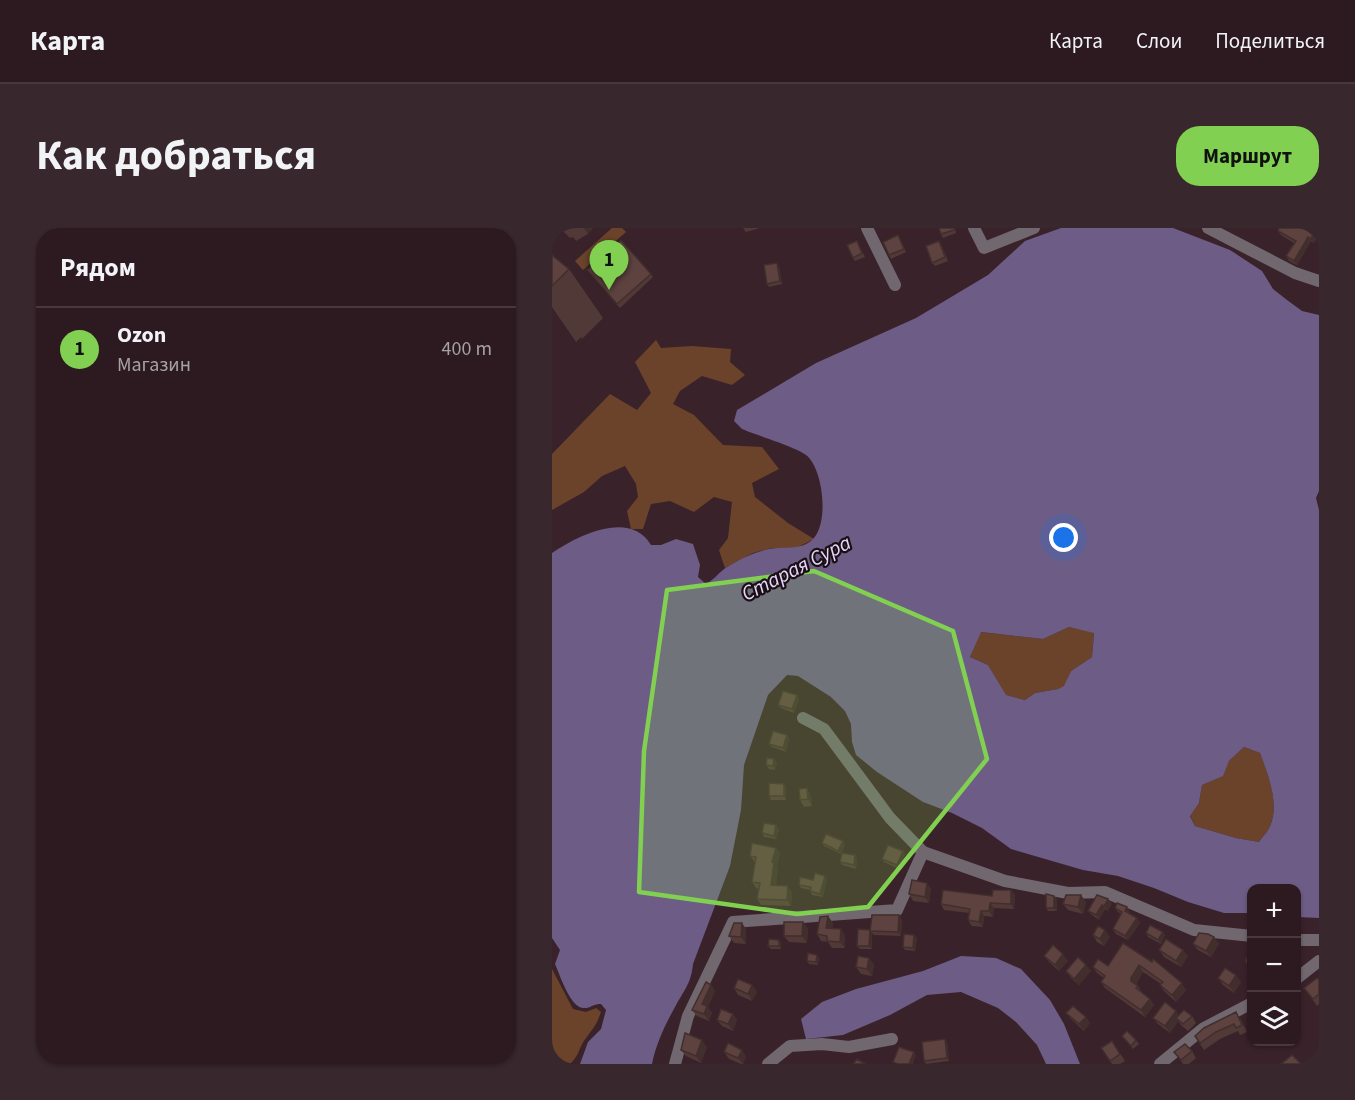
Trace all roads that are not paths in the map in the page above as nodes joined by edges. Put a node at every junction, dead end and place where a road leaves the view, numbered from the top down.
1 (867, 228) edge
2 (974, 228) edge
3 (1034, 228) edge
4 (1208, 228) edge
5 (1319, 281) edge
6 (895, 285) dead end
7 (803, 718) dead end
8 (922, 852) junction
9 (1247, 936) edge
10 (1319, 939) edge
11 (1301, 940) edge
12 (1319, 961) edge
13 (1301, 975) edge
14 (1247, 1005) edge
15 (892, 1039) dead end
16 (675, 1064) edge
17 (768, 1064) edge
18 (1161, 1064) edge

1 - 6 street
2 - 3 street
4 - 5 street
7 - 8 street
8 - 9 street
8 - 16 street
10 - 11 street
12 - 13 street
14 - 18 street
15 - 17 street

